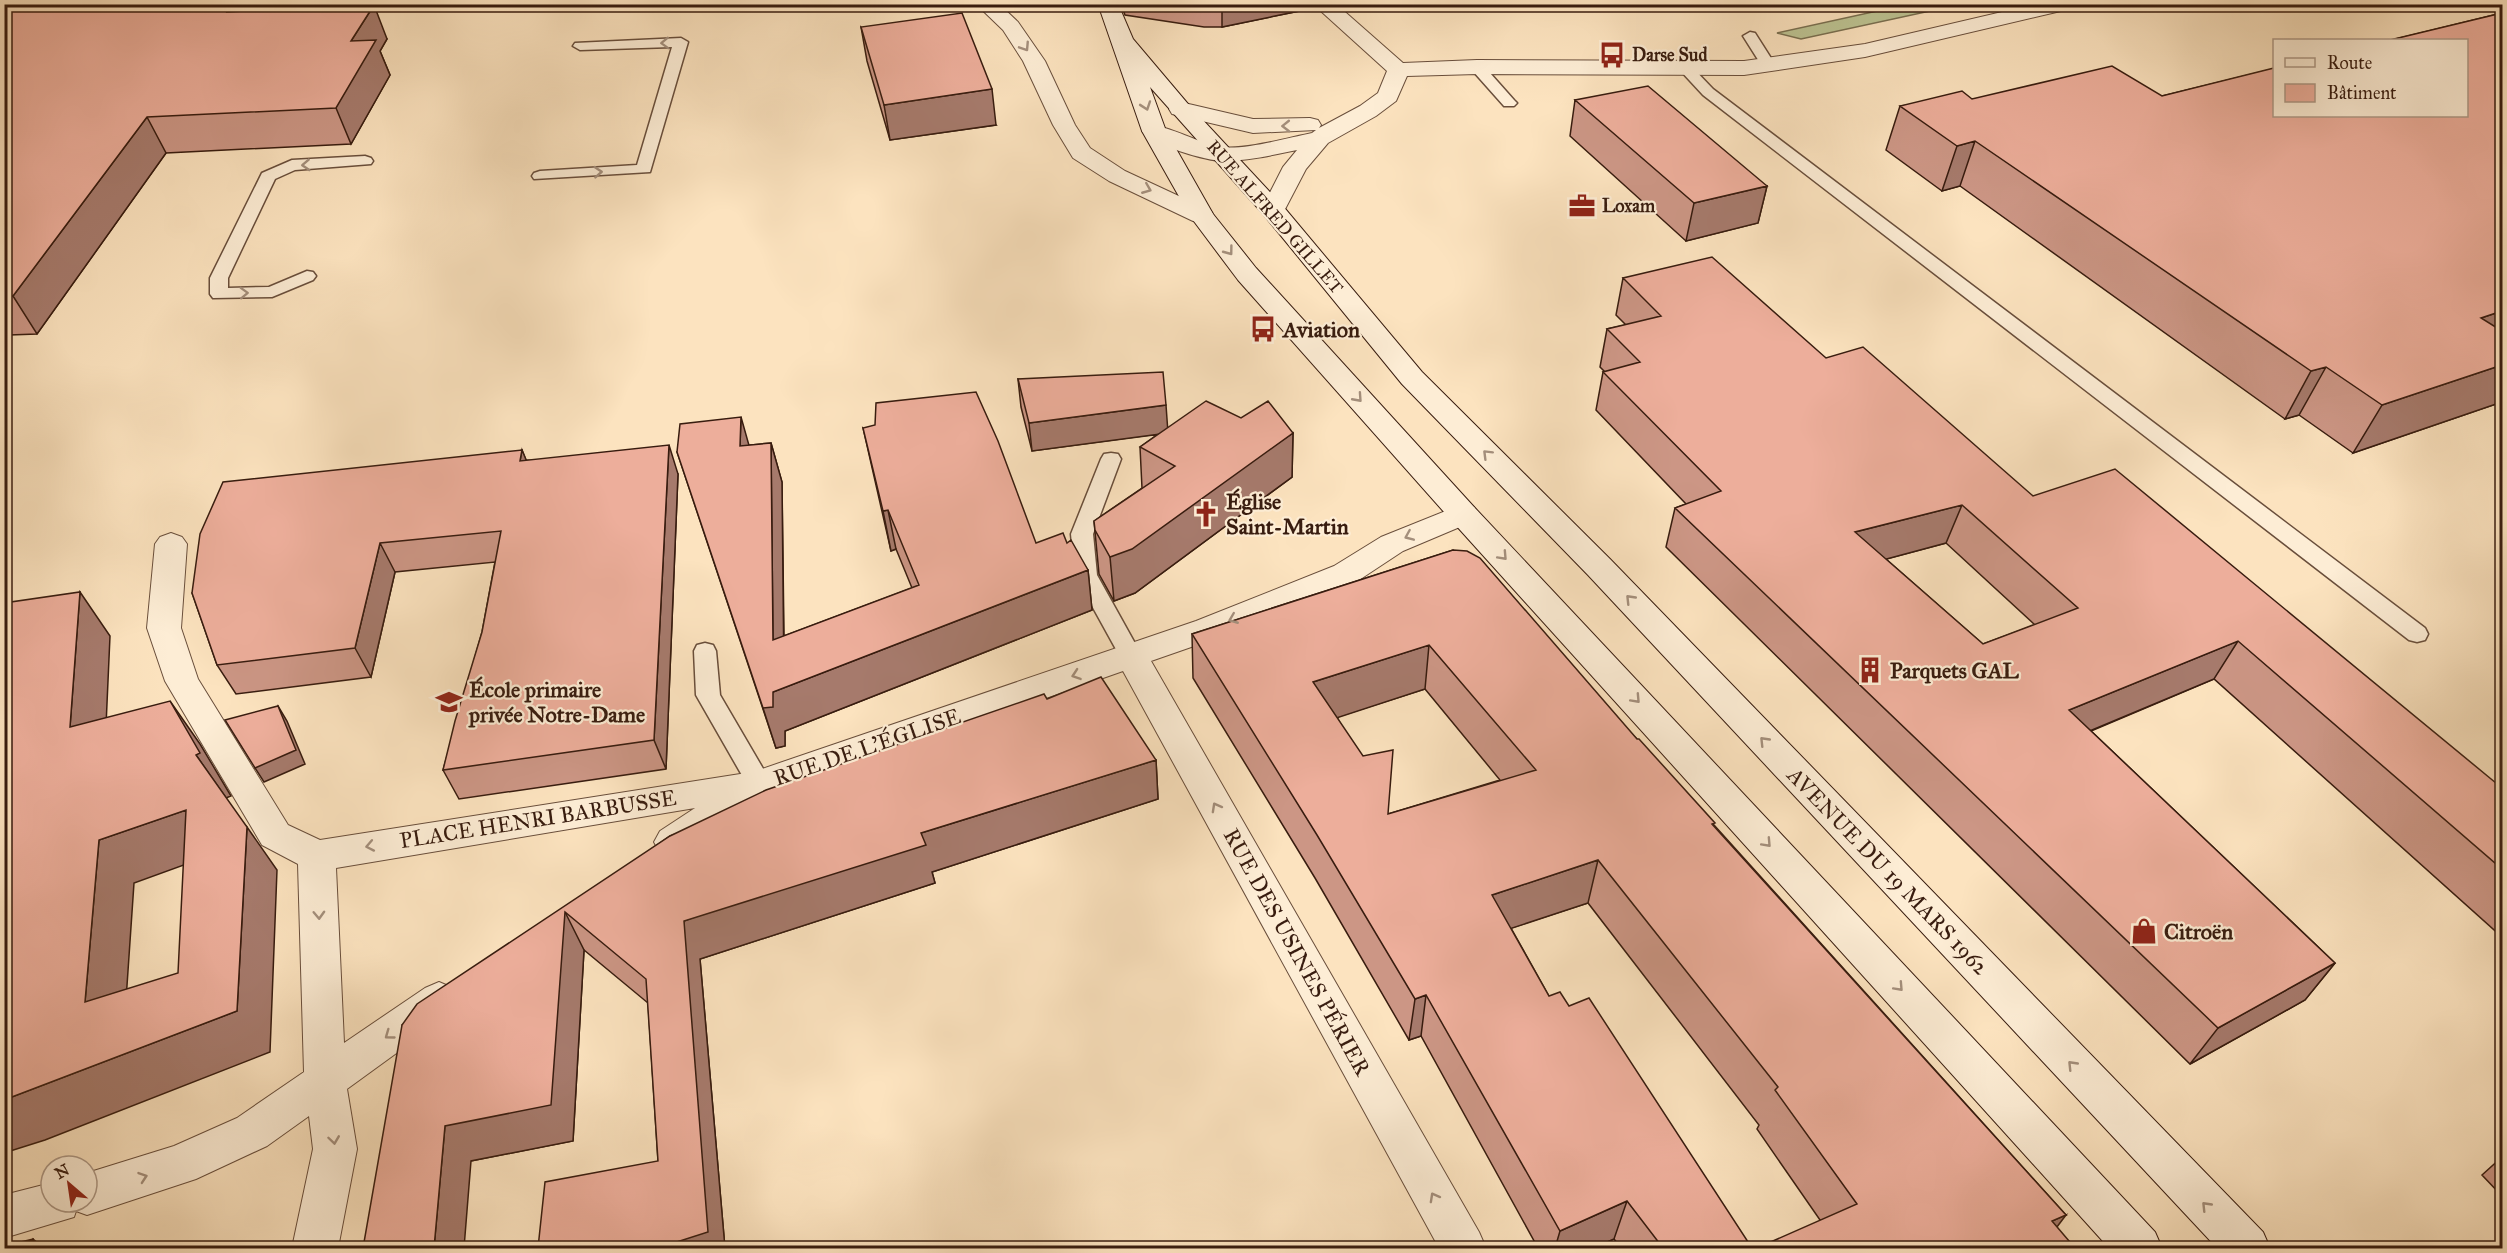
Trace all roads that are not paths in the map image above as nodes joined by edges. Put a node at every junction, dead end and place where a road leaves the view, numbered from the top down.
1 (986, 4) edge
2 (1108, 4) edge
3 (1323, 4) edge
4 (2065, 4) edge
5 (1750, 36) dead end
6 (1123, 41) junction
7 (580, 46) dead end
8 (1769, 66) junction
9 (1477, 67) junction
10 (1685, 68) junction
11 (1398, 70) junction
12 (1509, 103) dead end
13 (1180, 109) junction
14 (1344, 122) junction
15 (1154, 131) junction
16 (1320, 138) junction
17 (1222, 154) junction
18 (365, 161) dead end
19 (540, 176) dead end
20 (1273, 210) junction
21 (1202, 216) junction
22 (307, 276) dead end
23 (1111, 459) dead end
24 (1529, 496) joint
25 (1463, 513) junction
26 (171, 544) dead end
27 (2417, 634) dead end
28 (705, 651) dead end
29 (1131, 656) junction
30 (760, 784) junction
31 (317, 856) junction
32 (643, 862) edge
33 (468, 980) edge
34 (325, 1082) junction
35 (99, 1190) edge
36 (39, 1207) edge
37 (4, 1216) edge
38 (315, 1248) edge
39 (1463, 1248) edge
40 (2139, 1248) edge
41 (2247, 1248) edge

1 -> 21 street
2 - 6 street, RUE ALFRED GILLET
3 - 11 street
4 - 8 street
5 - 8 lane
6 - 13 street, RUE ALFRED GILLET
6 -> 15 street, RUE ALFRED GILLET
19 -> 7 lane
8 - 10 street
9 - 10 street
9 - 11 street
9 - 12 lane
10 - 27 lane
11 - 14 street
14 -> 13 street
13 - 17 street, RUE ALFRED GILLET
14 - 16 street
15 - 17 street
15 - 21 street, RUE ALFRED GILLET
16 - 17 street
16 - 20 street
17 - 20 street, RUE ALFRED GILLET
18 -> 22 lane
24 -> 20 street, RUE ALFRED GILLET
21 -> 25 street, RUE ALFRED GILLET
23 - 29 lane
41 -> 24 street, AVENUE DU 19 MARS 1962
25 -> 29 street, RUE DE L'ÉGLISE
25 -> 40 street
26 - 31 street
28 - 30 lane
29 -> 30 street, RUE DE L'ÉGLISE
39 -> 29 street, RUE DES USINES PÉRIER
30 -> 31 street, PLACE HENRI BARBUSSE
30 - 32 street, RUE DE L'ÉGLISE
31 -> 34 street
33 -> 34 street
35 -> 34 street
34 -> 38 street
36 - 37 street

